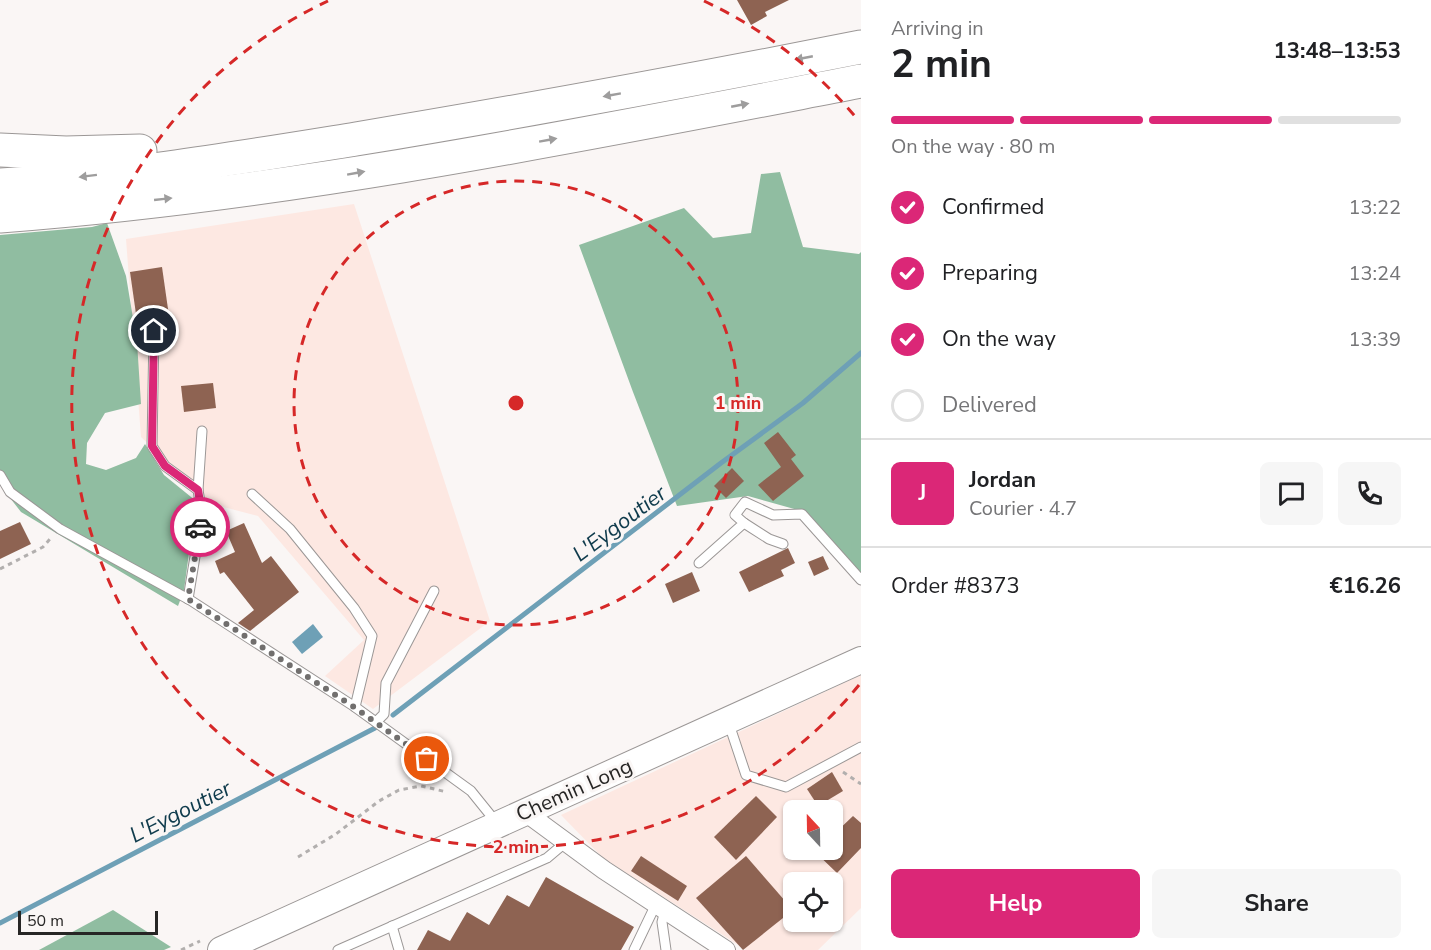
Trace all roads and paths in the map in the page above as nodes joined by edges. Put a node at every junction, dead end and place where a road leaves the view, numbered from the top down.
1 (861, 47) edge
2 (861, 81) edge
3 (411, 129) junction
4 (0, 150) edge
5 (0, 185) edge
6 (0, 216) edge
7 (154, 331) dead end
8 (202, 431) dead end
9 (0, 475) edge
10 (198, 490) junction
11 (252, 494) dead end
12 (744, 523) junction
13 (60, 529) junction
14 (783, 544) dead end
15 (699, 563) dead end
16 (0, 569) edge
17 (861, 580) edge
18 (434, 591) dead end
19 (188, 599) junction
20 (861, 660) edge
21 (354, 707) junction
22 (728, 720) junction
23 (376, 722) junction
24 (861, 747) edge
25 (462, 784) junction
26 (525, 812) junction
27 (497, 824) junction
28 (566, 842) junction
29 (298, 857) dead end
30 (661, 907) junction
31 (392, 926) junction
32 (221, 950) edge
33 (338, 950) edge
34 (399, 950) edge
35 (634, 950) edge
36 (666, 950) edge
37 (726, 950) edge

1 -> 3 highway
6 -> 2 highway
3 - 4 highway
3 -> 5 highway
7 - 10 lane
8 - 10 lane
9 - 13 lane
10 - 19 lane
11 - 21 lane
12 - 14 lane
12 - 15 lane
12 - 17 lane
13 - 16 path
13 - 19 lane
18 - 23 lane
19 - 21 lane
20 - 22 main road, Chemin Long
21 - 23 lane
22 - 24 lane
22 - 26 main road, Chemin Long
23 - 25 lane
25 - 27 lane
25 - 29 path
26 - 27 main road, Chemin Long
26 - 28 street
27 - 32 main road, Chemin Long
28 - 30 street
28 - 31 lane
30 - 35 lane
30 - 36 lane
30 - 37 street
31 - 33 lane
31 - 34 lane

